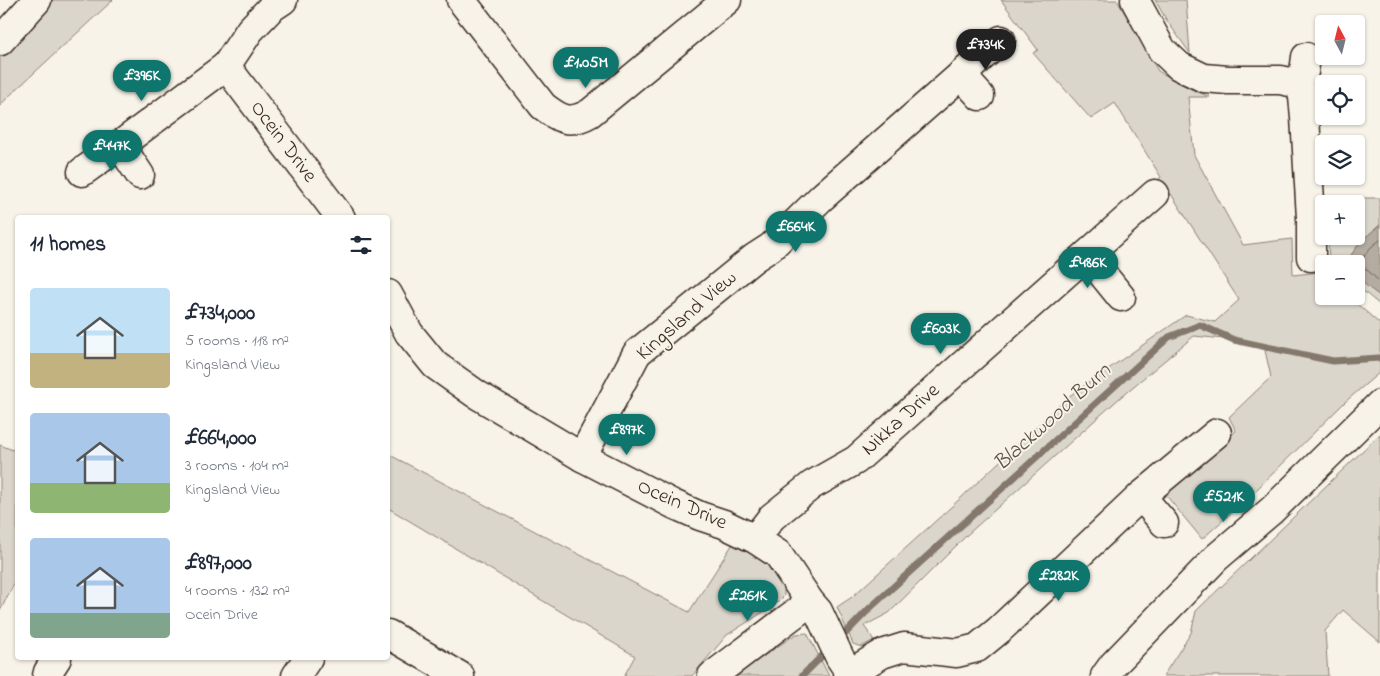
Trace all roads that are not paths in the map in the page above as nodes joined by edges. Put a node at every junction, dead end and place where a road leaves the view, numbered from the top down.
1 (37, 0) edge
2 (283, 0) edge
3 (461, 0) edge
4 (727, 0) edge
5 (1135, 0) edge
6 (1001, 40) dead end
7 (0, 41) edge
8 (1306, 56) dead end
9 (226, 66) junction
10 (961, 75) junction
11 (1295, 83) junction
12 (980, 96) dead end
13 (120, 145) junction
14 (82, 172) dead end
15 (140, 176) dead end
16 (1156, 194) dead end
17 (1315, 201) edge
18 (339, 215) edge
19 (1315, 231) edge
20 (1087, 255) junction
21 (1311, 257) dead end
22 (1121, 297) dead end
23 (390, 298) edge
24 (1380, 404) edge
25 (1218, 433) dead end
26 (582, 457) junction
27 (1141, 496) junction
28 (1164, 523) dead end
29 (755, 539) junction
30 (810, 602) junction
31 (390, 635) edge
32 (56, 660) edge
33 (307, 660) edge
34 (847, 669) edge
35 (47, 676) edge
36 (296, 676) edge
37 (460, 676) edge
38 (712, 676) edge
39 (1105, 676) edge

1 - 7 street
2 - 9 street
3 - 4 street
5 - 11 street
6 - 10 street, Kingsland View
8 - 11 street
9 - 13 street
9 - 18 street, Ocein Drive
10 - 12 street
10 - 26 street, Kingsland View
11 - 17 street
13 - 14 street
13 - 15 street
16 - 20 street, Nikka Drive
19 - 21 street
20 - 22 street
20 - 29 street, Nikka Drive
23 - 26 street, Ocein Drive
24 - 39 street
25 - 27 street
26 - 29 street, Ocein Drive
27 - 28 street
27 - 34 street
29 - 30 street, Ocein Drive
30 - 34 street, Ocein Drive
30 - 38 street
31 - 37 street
32 - 35 street
33 - 36 street

